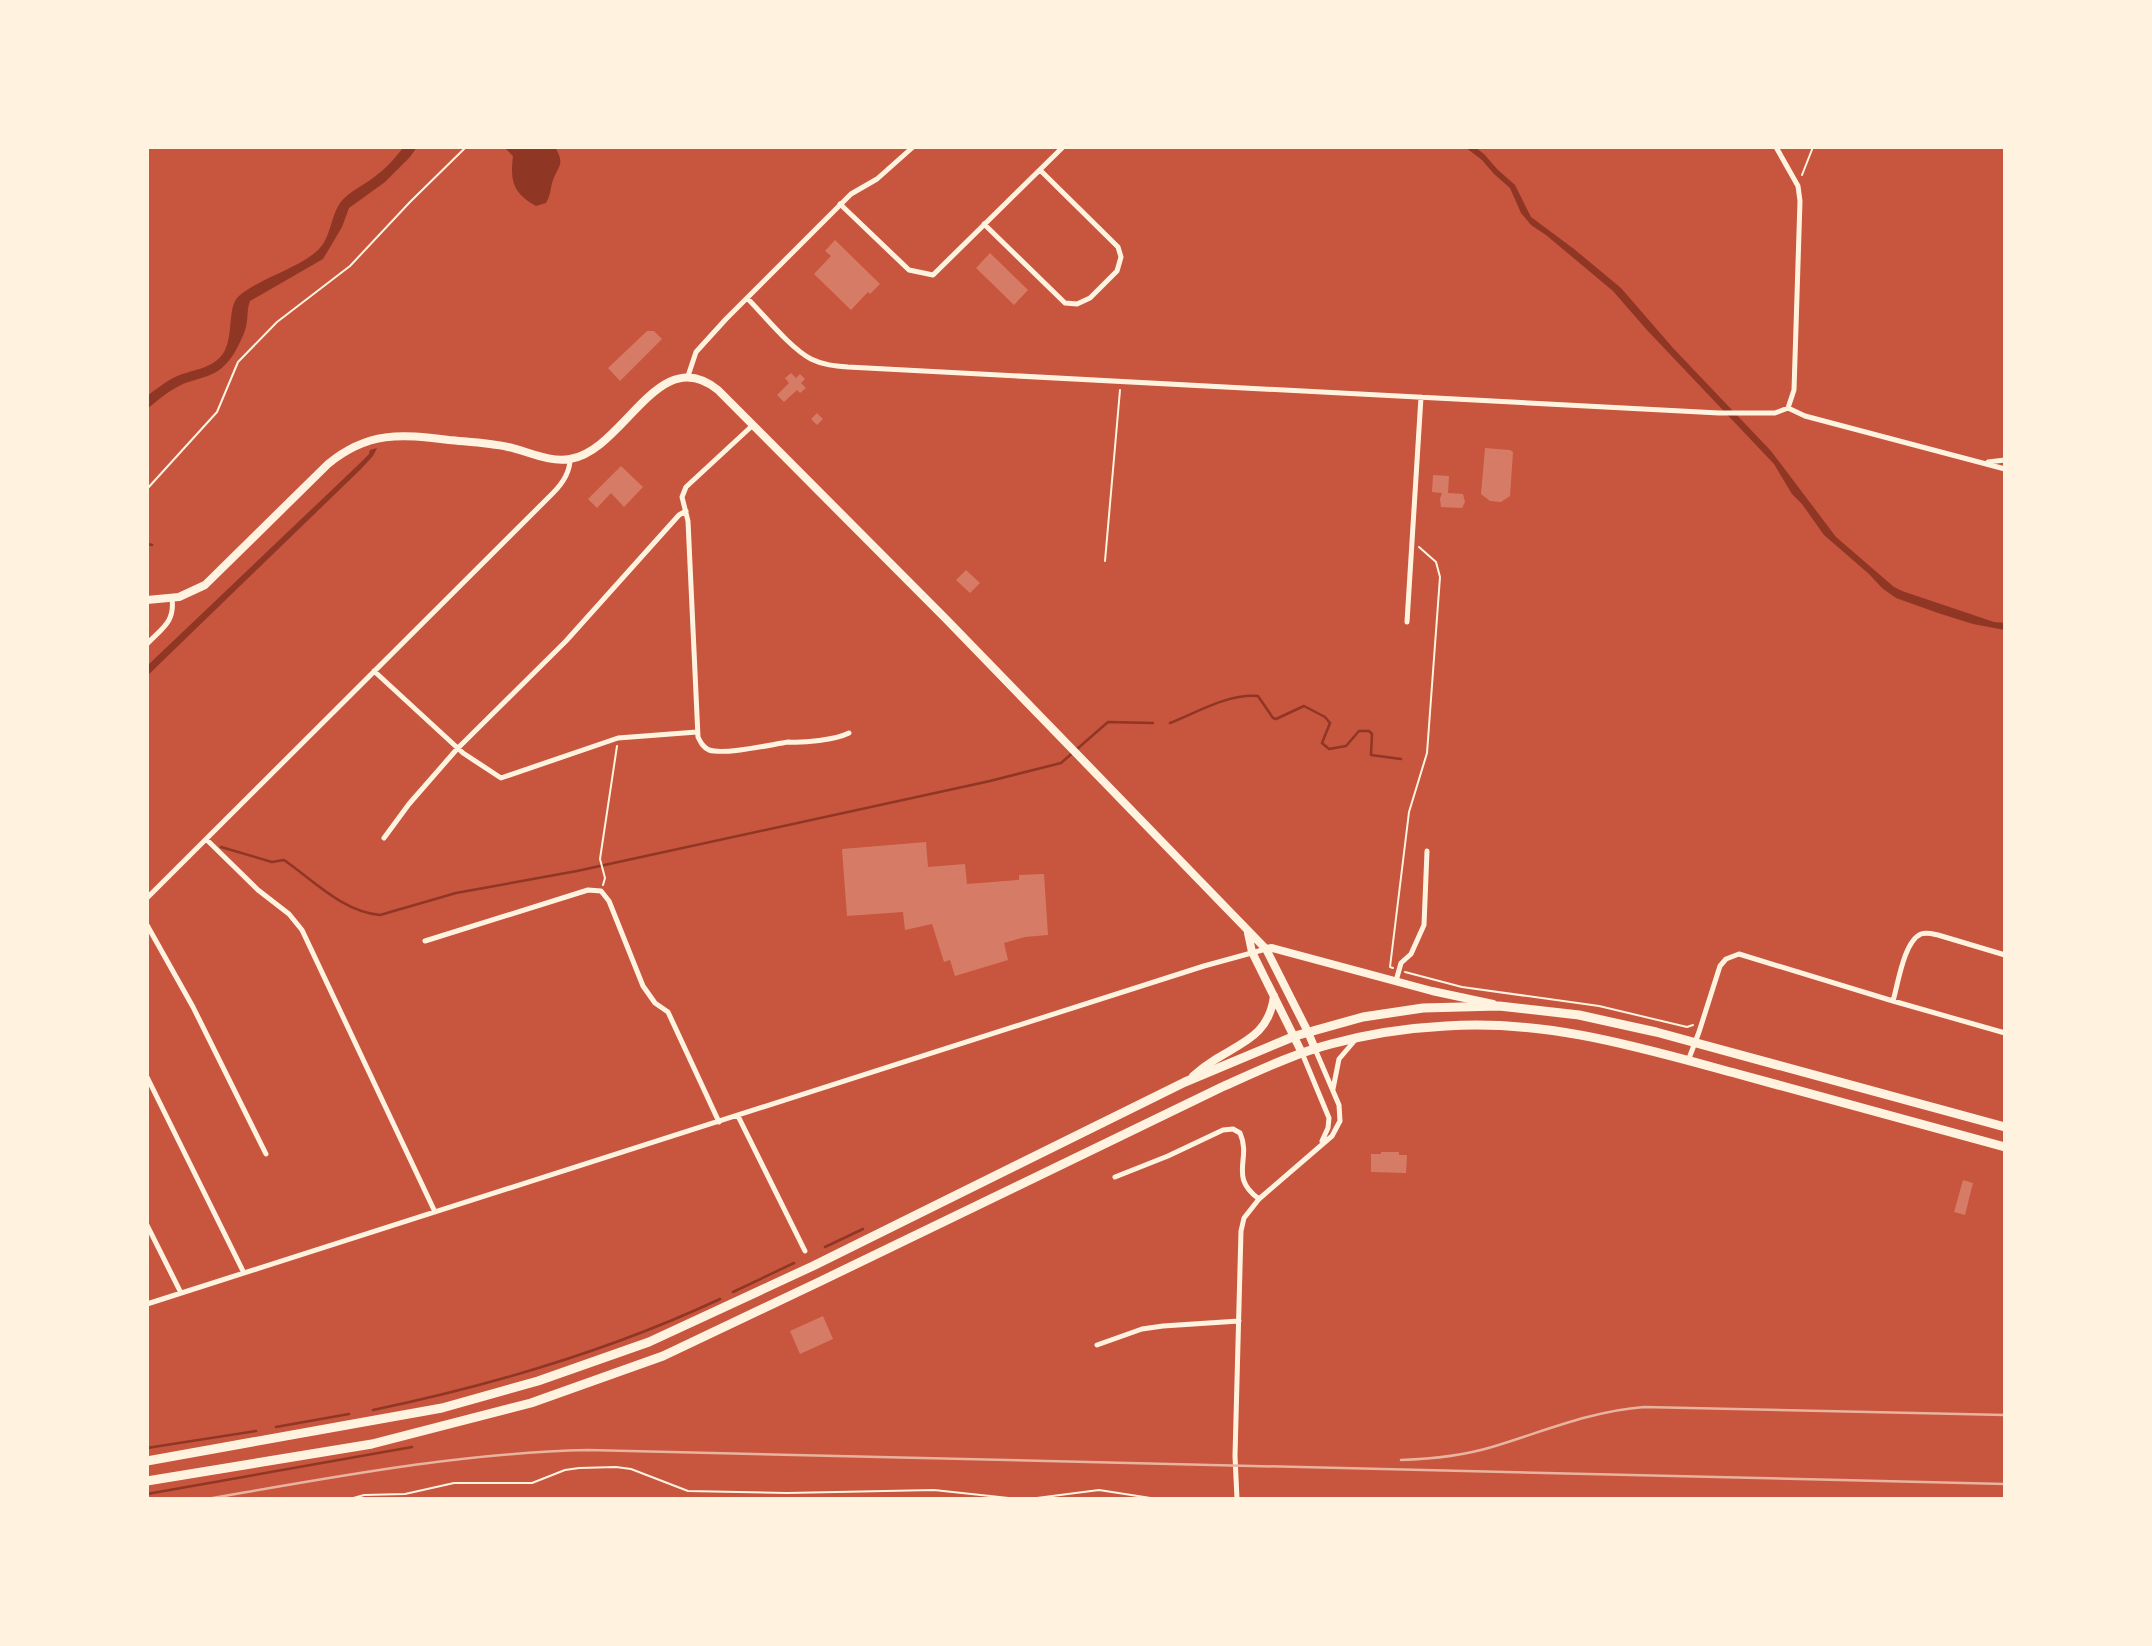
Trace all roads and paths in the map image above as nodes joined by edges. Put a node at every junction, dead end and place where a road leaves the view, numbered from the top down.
1 (466, 147) edge
2 (913, 147) edge
3 (1063, 147) edge
4 (1776, 147) edge
5 (1813, 147) edge
6 (1040, 170) junction
7 (1798, 186) junction
8 (840, 205) junction
9 (985, 224) junction
10 (747, 298) junction
11 (688, 376) junction
12 (1121, 382) junction
13 (1421, 397) junction
14 (1788, 408) junction
15 (753, 425) junction
16 (570, 460) junction
17 (2005, 460) edge
18 (1984, 463) junction
19 (2005, 469) edge
20 (147, 489) edge
21 (685, 511) junction
22 (1412, 544) junction
23 (1105, 561) dead end
24 (172, 599) junction
25 (147, 600) edge
26 (1407, 622) dead end
27 (147, 644) edge
28 (373, 671) junction
29 (697, 732) junction
30 (849, 733) dead end
31 (618, 738) junction
32 (457, 749) junction
33 (384, 838) dead end
34 (205, 839) junction
35 (1427, 851) dead end
36 (602, 889) junction
37 (147, 898) edge
38 (147, 925) edge
39 (1247, 930) junction
40 (425, 941) dead end
41 (1265, 948) junction
42 (1252, 952) junction
43 (2005, 955) edge
44 (1398, 970) junction
45 (1396, 981) junction
46 (1274, 996) junction
47 (1893, 1001) junction
48 (1499, 1006) junction
49 (1703, 1021) junction
50 (1308, 1032) junction
51 (2005, 1033) edge
52 (1294, 1036) junction
53 (1357, 1038) junction
54 (1696, 1042) junction
55 (1315, 1049) junction
56 (1302, 1053) junction
57 (1688, 1061) junction
58 (147, 1077) edge
59 (1185, 1082) junction
60 (1333, 1092) junction
61 (738, 1115) junction
62 (719, 1122) junction
63 (2005, 1127) edge
64 (1317, 1147) junction
65 (2005, 1147) edge
66 (266, 1154) dead end
67 (1115, 1177) dead end
68 (1259, 1199) junction
69 (435, 1212) junction
70 (147, 1225) edge
71 (805, 1251) dead end
72 (244, 1273) junction
73 (181, 1293) junction
74 (147, 1304) edge
75 (1238, 1321) junction
76 (1097, 1345) dead end
77 (147, 1461) edge
78 (147, 1481) edge
79 (349, 1499) edge
80 (1019, 1499) edge
81 (1029, 1499) edge
82 (1157, 1499) edge
83 (1237, 1499) edge

1 - 20 path
2 - 8 street
3 - 6 street
4 - 7 street
5 - 7 path
6 - 9 street
6 - 9 street
7 - 14 street
8 - 9 street
8 - 10 street
10 - 11 street
10 - 12 street
11 - 15 main road
11 - 16 main road
12 - 13 street
12 - 23 path
13 - 14 street
13 - 22 street
14 - 18 street
15 - 21 street
15 - 39 main road
16 - 24 main road
16 - 28 street
17 - 18 street
18 - 19 street
21 - 29 street
21 - 32 street
22 - 26 street
22 - 44 path
24 - 25 main road
24 - 27 street
28 - 32 street
28 - 34 street
29 - 30 street
29 - 31 street
31 - 32 street
31 - 36 path
32 - 33 street
34 - 37 street
34 - 69 street
35 - 44 street
36 - 40 street
36 - 62 street
38 - 66 street
39 - 41 main road
39 - 42 main road
41 - 42 street
41 - 45 main road
41 - 50 main road
42 - 46 main road
42 - 61 street
43 - 47 street
44 - 45 street
44 - 49 path
45 - 48 main road
46 - 52 main road
46 - 59 main road
47 - 49 street
47 - 51 street
48 - 50 main road
48 - 54 main road
49 - 54 street
50 - 52 main road
50 - 55 main road
52 - 56 main road
52 - 59 main road
53 - 55 main road
53 - 57 main road
53 - 60 street
54 - 57 street
54 - 63 main road
55 - 56 main road
55 - 60 street
56 - 64 street
56 - 78 main road
57 - 65 main road
58 - 72 street
59 - 77 main road
60 - 64 street
61 - 62 street
61 - 71 street
62 - 69 street
64 - 68 street
67 - 68 street
68 - 75 street
69 - 72 street
70 - 73 street
72 - 73 street
73 - 74 street
75 - 76 street
75 - 83 street
79 - 80 path
81 - 82 path

